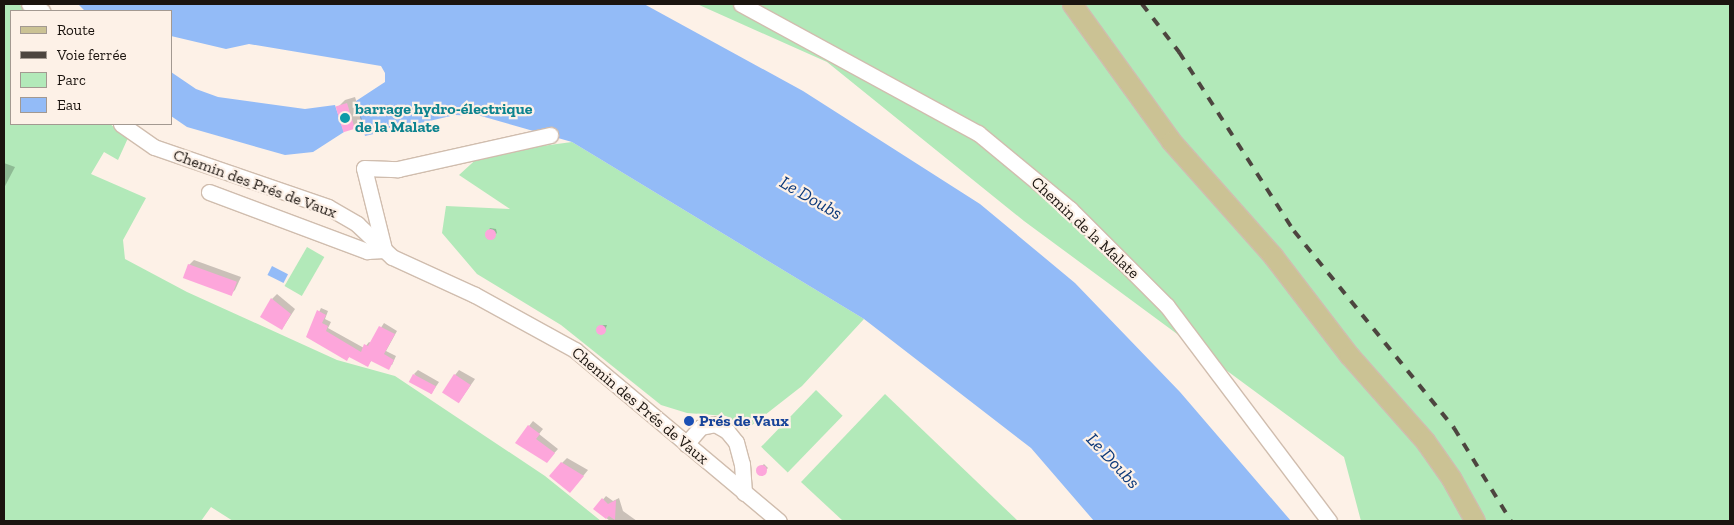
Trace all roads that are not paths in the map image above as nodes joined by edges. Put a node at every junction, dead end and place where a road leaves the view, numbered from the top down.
1 (29, 4) edge
2 (741, 4) edge
3 (1072, 4) edge
4 (40, 10) edge
5 (122, 125) edge
6 (550, 135) dead end
7 (209, 192) dead end
8 (384, 250) junction
9 (686, 444) junction
10 (744, 493) junction
11 (779, 521) edge
12 (1329, 521) edge
13 (1475, 521) edge

1 - 4 street
2 - 12 street, Chemin de la Malate
3 - 13 main road
5 - 8 street, Chemin des Prés de Vaux
6 - 8 street
7 - 8 street, Chemin des Prés de Vaux
8 - 9 street, Chemin des Prés de Vaux
9 - 10 street, Chemin des Prés de Vaux
9 - 10 street
10 - 11 street, Chemin des Prés de Vaux

